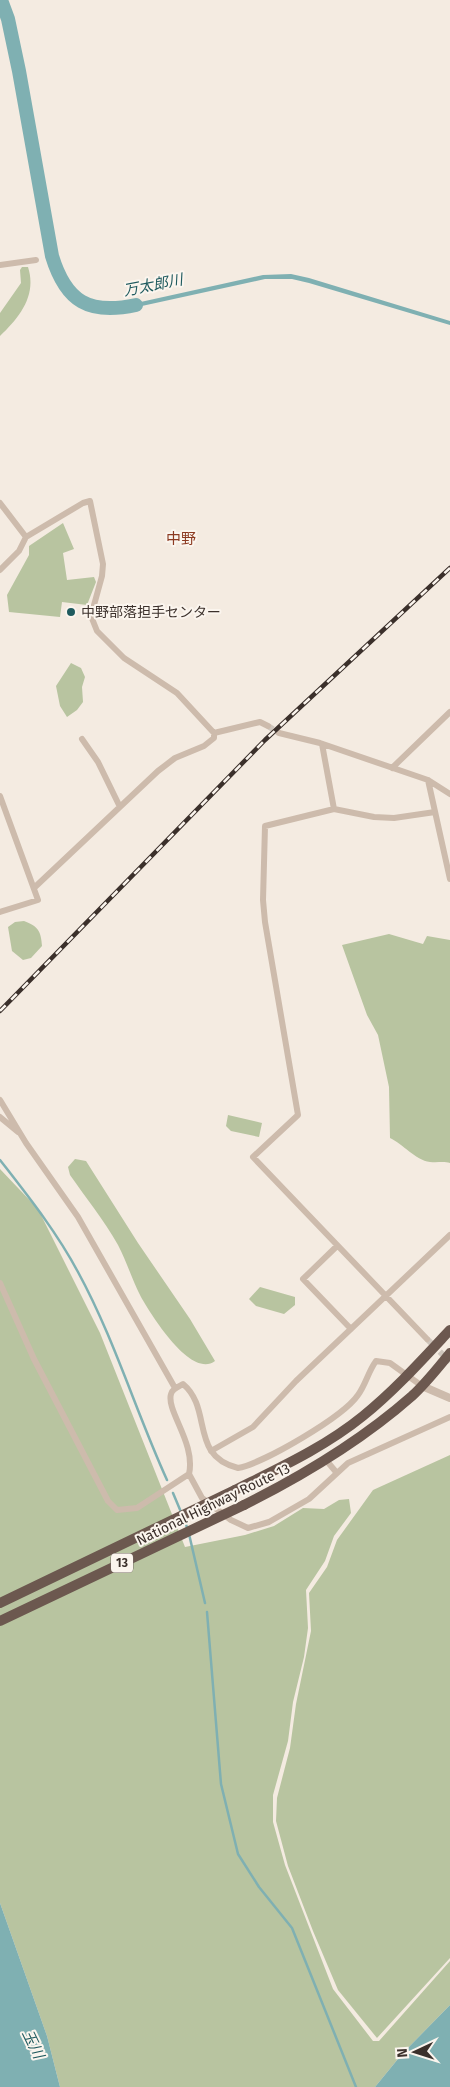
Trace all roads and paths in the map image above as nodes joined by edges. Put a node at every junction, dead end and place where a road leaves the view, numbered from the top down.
1 (36, 260) dead end
2 (0, 265) edge
3 (0, 503) edge
4 (26, 537) junction
5 (0, 570) edge
6 (450, 712) edge
7 (268, 726) tunnel mouth
8 (214, 733) junction
9 (279, 733) tunnel mouth
10 (82, 739) dead end
11 (322, 744) junction
12 (392, 768) junction
13 (428, 780) junction
14 (450, 794) edge
15 (0, 796) edge
16 (120, 807) junction
17 (334, 809) junction
18 (435, 812) junction
19 (450, 879) edge
20 (35, 887) junction
21 (0, 912) edge
22 (0, 1100) edge
23 (0, 1117) edge
24 (21, 1135) junction
25 (450, 1235) edge
26 (337, 1246) junction
27 (0, 1283) edge
28 (385, 1297) junction
29 (351, 1330) junction
30 (450, 1330) edge
31 (427, 1339) tunnel mouth
32 (450, 1353) edge
33 (408, 1375) junction
34 (422, 1386) junction
35 (175, 1388) junction
36 (450, 1398) edge
37 (450, 1417) edge
38 (211, 1452) junction
39 (326, 1460) junction
40 (336, 1472) junction
41 (188, 1474) junction
42 (0, 1603) edge
43 (0, 1621) edge

1 - 2 street
3 - 4 street
4 - 5 street
4 - 8 street
6 - 12 street
7 - 8 street
8 - 16 street
9 - 11 street
10 - 16 street
11 - 12 street
11 - 17 street
12 - 13 street
13 - 14 street
13 - 18 street
15 - 20 street
16 - 20 street
17 - 18 street
17 - 26 street
18 - 19 street
20 - 21 street
22 - 24 street
23 - 24 street
24 - 35 street
25 - 28 street
26 - 28 street
26 - 29 street
27 - 41 street
28 - 29 street
28 - 31 street
29 - 38 street
30 - 33 highway, 13
32 - 34 highway, 13
33 - 34 street
33 - 38 street
33 - 42 highway, National Highway Route 13 / 13, bridge
34 - 36 street
34 - 39 highway, National Highway Route 13 / 13
35 - 38 street
35 - 41 street
37 - 40 street
39 - 40 street
39 - 43 highway, National Highway Route 13 / 13, bridge
40 - 41 street

